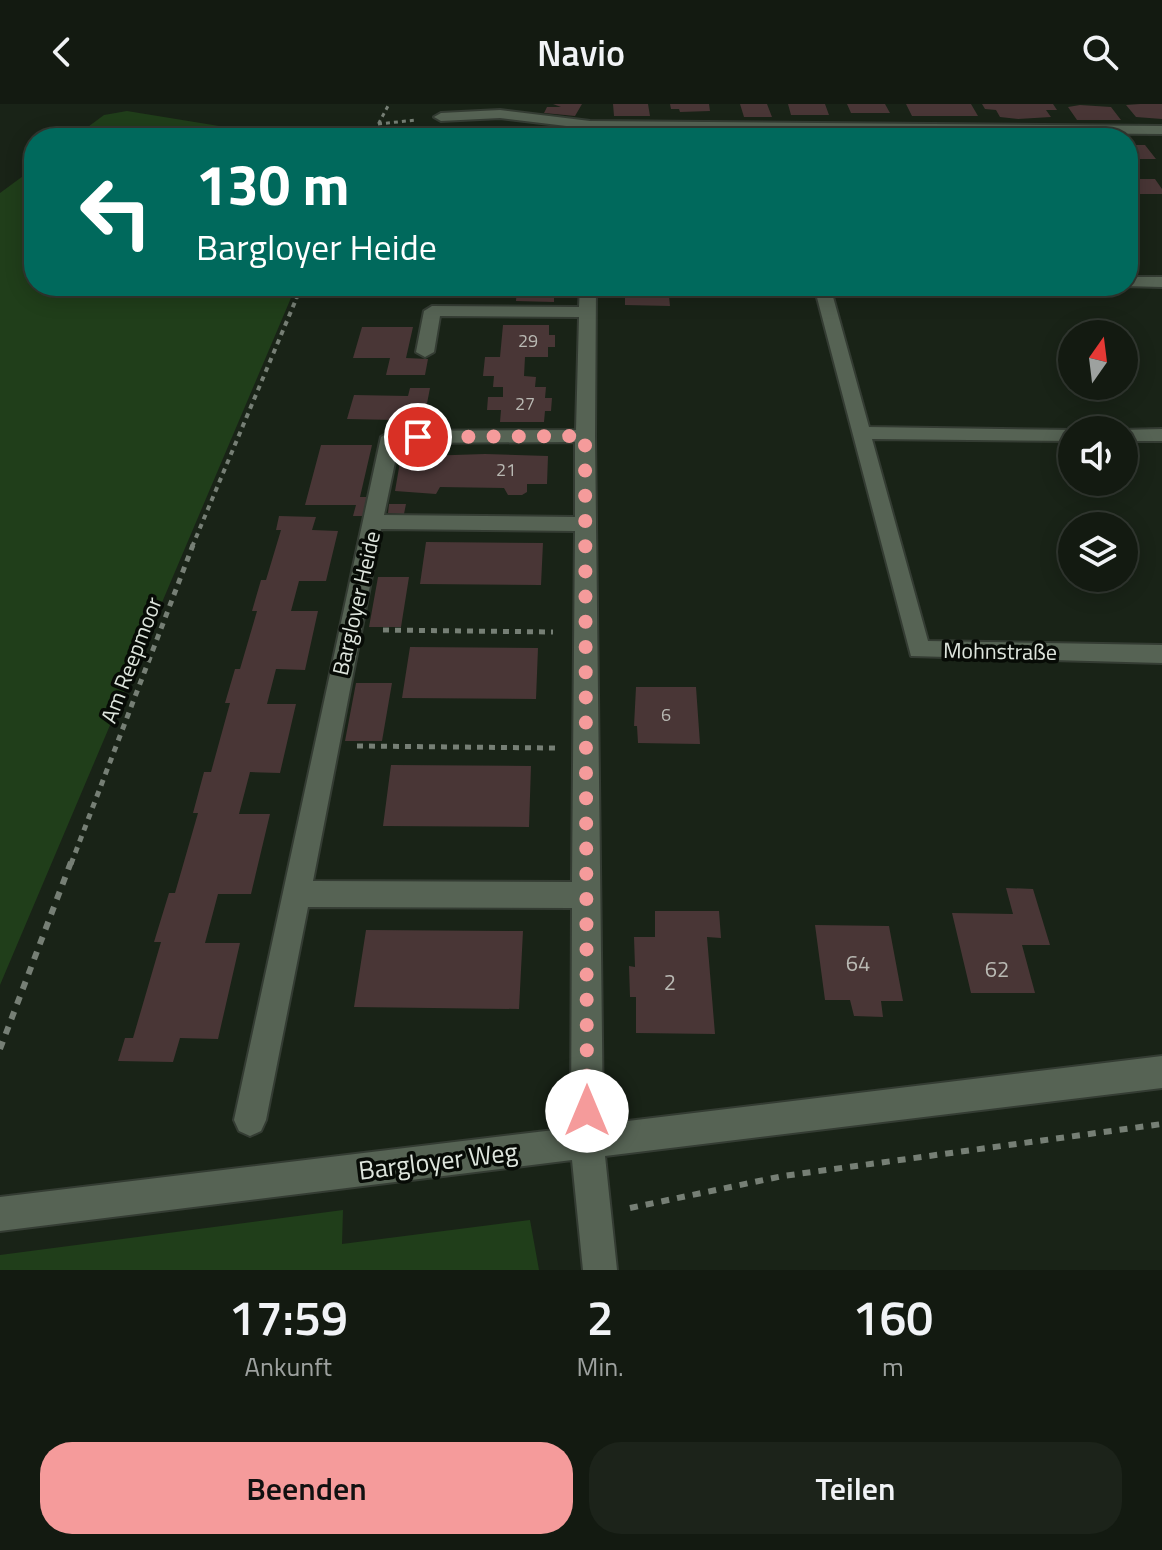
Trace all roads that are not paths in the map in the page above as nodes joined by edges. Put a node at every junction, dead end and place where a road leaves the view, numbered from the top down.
1 (441, 117) road end
2 (569, 128) edge
3 (1162, 130) edge
4 (1138, 131) edge
5 (1138, 282) edge
6 (1162, 282) edge
7 (588, 296) edge
8 (825, 296) edge
9 (588, 312) junction
10 (425, 352) dead end
11 (861, 433) junction
12 (1058, 435) edge
13 (1138, 435) edge
14 (1162, 435) edge
15 (585, 436) junction
16 (372, 522) junction
17 (587, 524) junction
18 (1162, 654) edge
19 (296, 894) junction
20 (586, 895) junction
21 (1162, 1072) edge
22 (250, 1120) dead end
23 (587, 1142) junction
24 (0, 1214) edge
25 (600, 1270) edge

1 - 2 street
3 - 4 street
5 - 6 street
7 - 9 street
8 - 11 street, Mohnstraße
9 - 10 street
9 - 15 street
11 - 12 street
11 - 18 street, Mohnstraße
13 - 14 street
15 - 16 street
15 - 17 street
16 - 17 street, Bargloyer Heide
16 - 19 street, Bargloyer Heide
17 - 20 street
19 - 20 street
19 - 22 street, Bargloyer Heide
20 - 23 street
21 - 23 street, Bargloyer Weg
23 - 24 street, Bargloyer Weg
23 - 25 street

